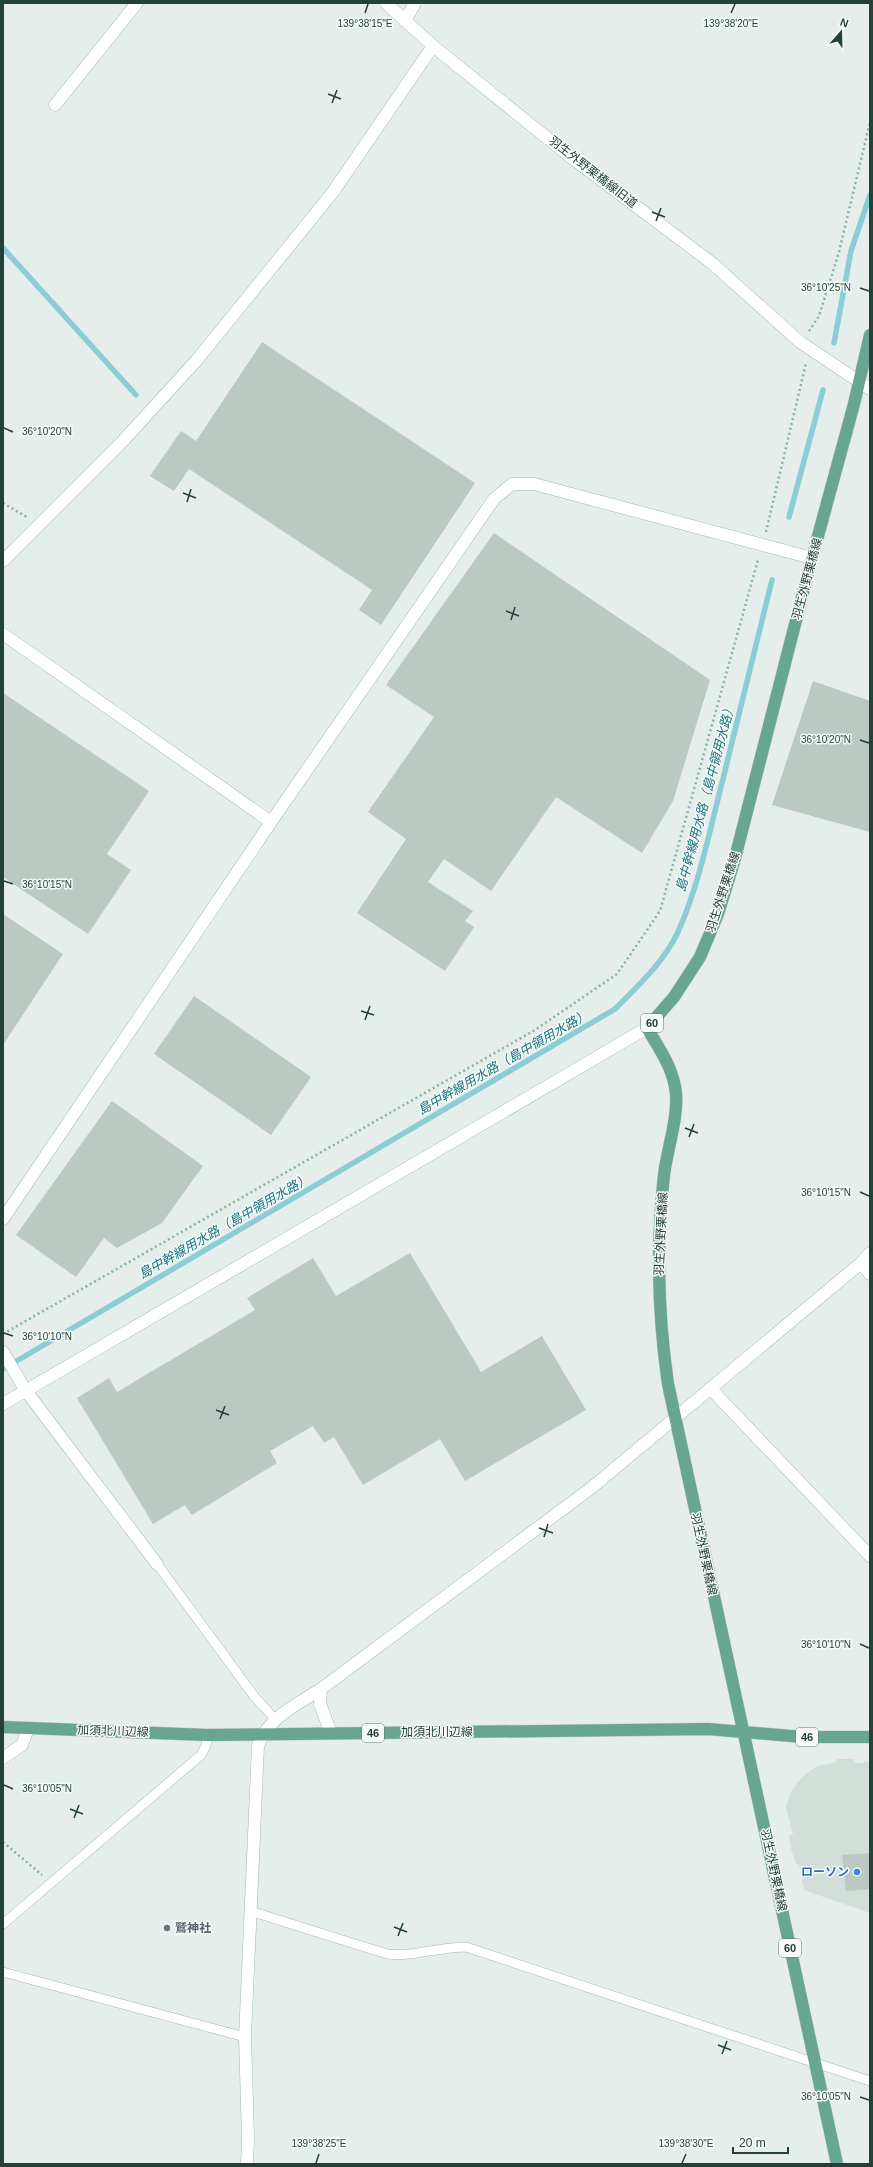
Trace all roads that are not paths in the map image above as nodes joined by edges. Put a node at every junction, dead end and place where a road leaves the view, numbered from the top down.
1 (137, 3) edge
2 (386, 3) edge
3 (416, 3) edge
4 (405, 21) junction
5 (433, 46) junction
6 (55, 104) dead end
7 (870, 335) edge
8 (859, 382) junction
9 (870, 389) edge
10 (812, 558) junction
11 (3, 561) edge
12 (3, 634) edge
13 (271, 822) junction
14 (647, 1028) junction
15 (3, 1220) edge
16 (870, 1253) edge
17 (861, 1263) junction
18 (870, 1274) edge
19 (3, 1352) edge
20 (710, 1388) junction
21 (26, 1391) junction
22 (3, 1404) edge
23 (674, 1418) junction
24 (870, 1556) edge
25 (157, 1564) joint
26 (321, 1689) junction
27 (276, 1720) junction
28 (3, 1727) edge
29 (28, 1729) junction
30 (744, 1731) junction
31 (331, 1733) junction
32 (207, 1735) junction
33 (262, 1735) junction
34 (870, 1737) edge
35 (3, 1758) edge
36 (250, 1911) junction
37 (3, 1924) edge
38 (3, 1972) edge
39 (245, 2037) junction
40 (815, 2062) junction
41 (870, 2081) edge
42 (247, 2164) edge
43 (837, 2164) edge

1 - 6 street
2 - 4 street, 羽生外野栗橋線旧道
3 - 4 street
4 - 5 street, 羽生外野栗橋線旧道
5 - 8 street, 羽生外野栗橋線旧道
5 - 11 street
7 - 8 main road, 羽生外野栗橋線 / 60
8 - 9 street, 羽生外野栗橋線旧道
8 - 10 main road, 羽生外野栗橋線 / 60
10 - 13 street
10 - 14 main road, 羽生外野栗橋線 / 60
12 - 13 street
13 - 15 street
14 - 21 street
14 - 23 main road, 羽生外野栗橋線 / 60
16 - 17 street
17 - 18 street
17 - 20 street
19 - 21 street
20 - 23 street
20 - 24 street
21 - 22 street
21 - 25 street
23 - 26 street
23 - 30 main road, 羽生外野栗橋線 / 60
25 - 27 lane
26 - 27 street
26 - 31 street
27 - 33 street
28 - 29 main road, 加須北川辺線 / 46
29 - 32 main road, 加須北川辺線 / 46
29 - 35 street
30 - 31 main road, 加須北川辺線 / 46
30 - 34 main road, 加須北川辺線 / 46
30 - 40 main road, 羽生外野栗橋線 / 60
31 - 33 main road, 加須北川辺線 / 46
32 - 33 main road, 加須北川辺線 / 46
32 - 37 lane
33 - 36 street
36 - 39 street
36 - 40 lane
38 - 39 lane
39 - 42 street
40 - 41 lane
40 - 43 main road, 羽生外野栗橋線 / 60

